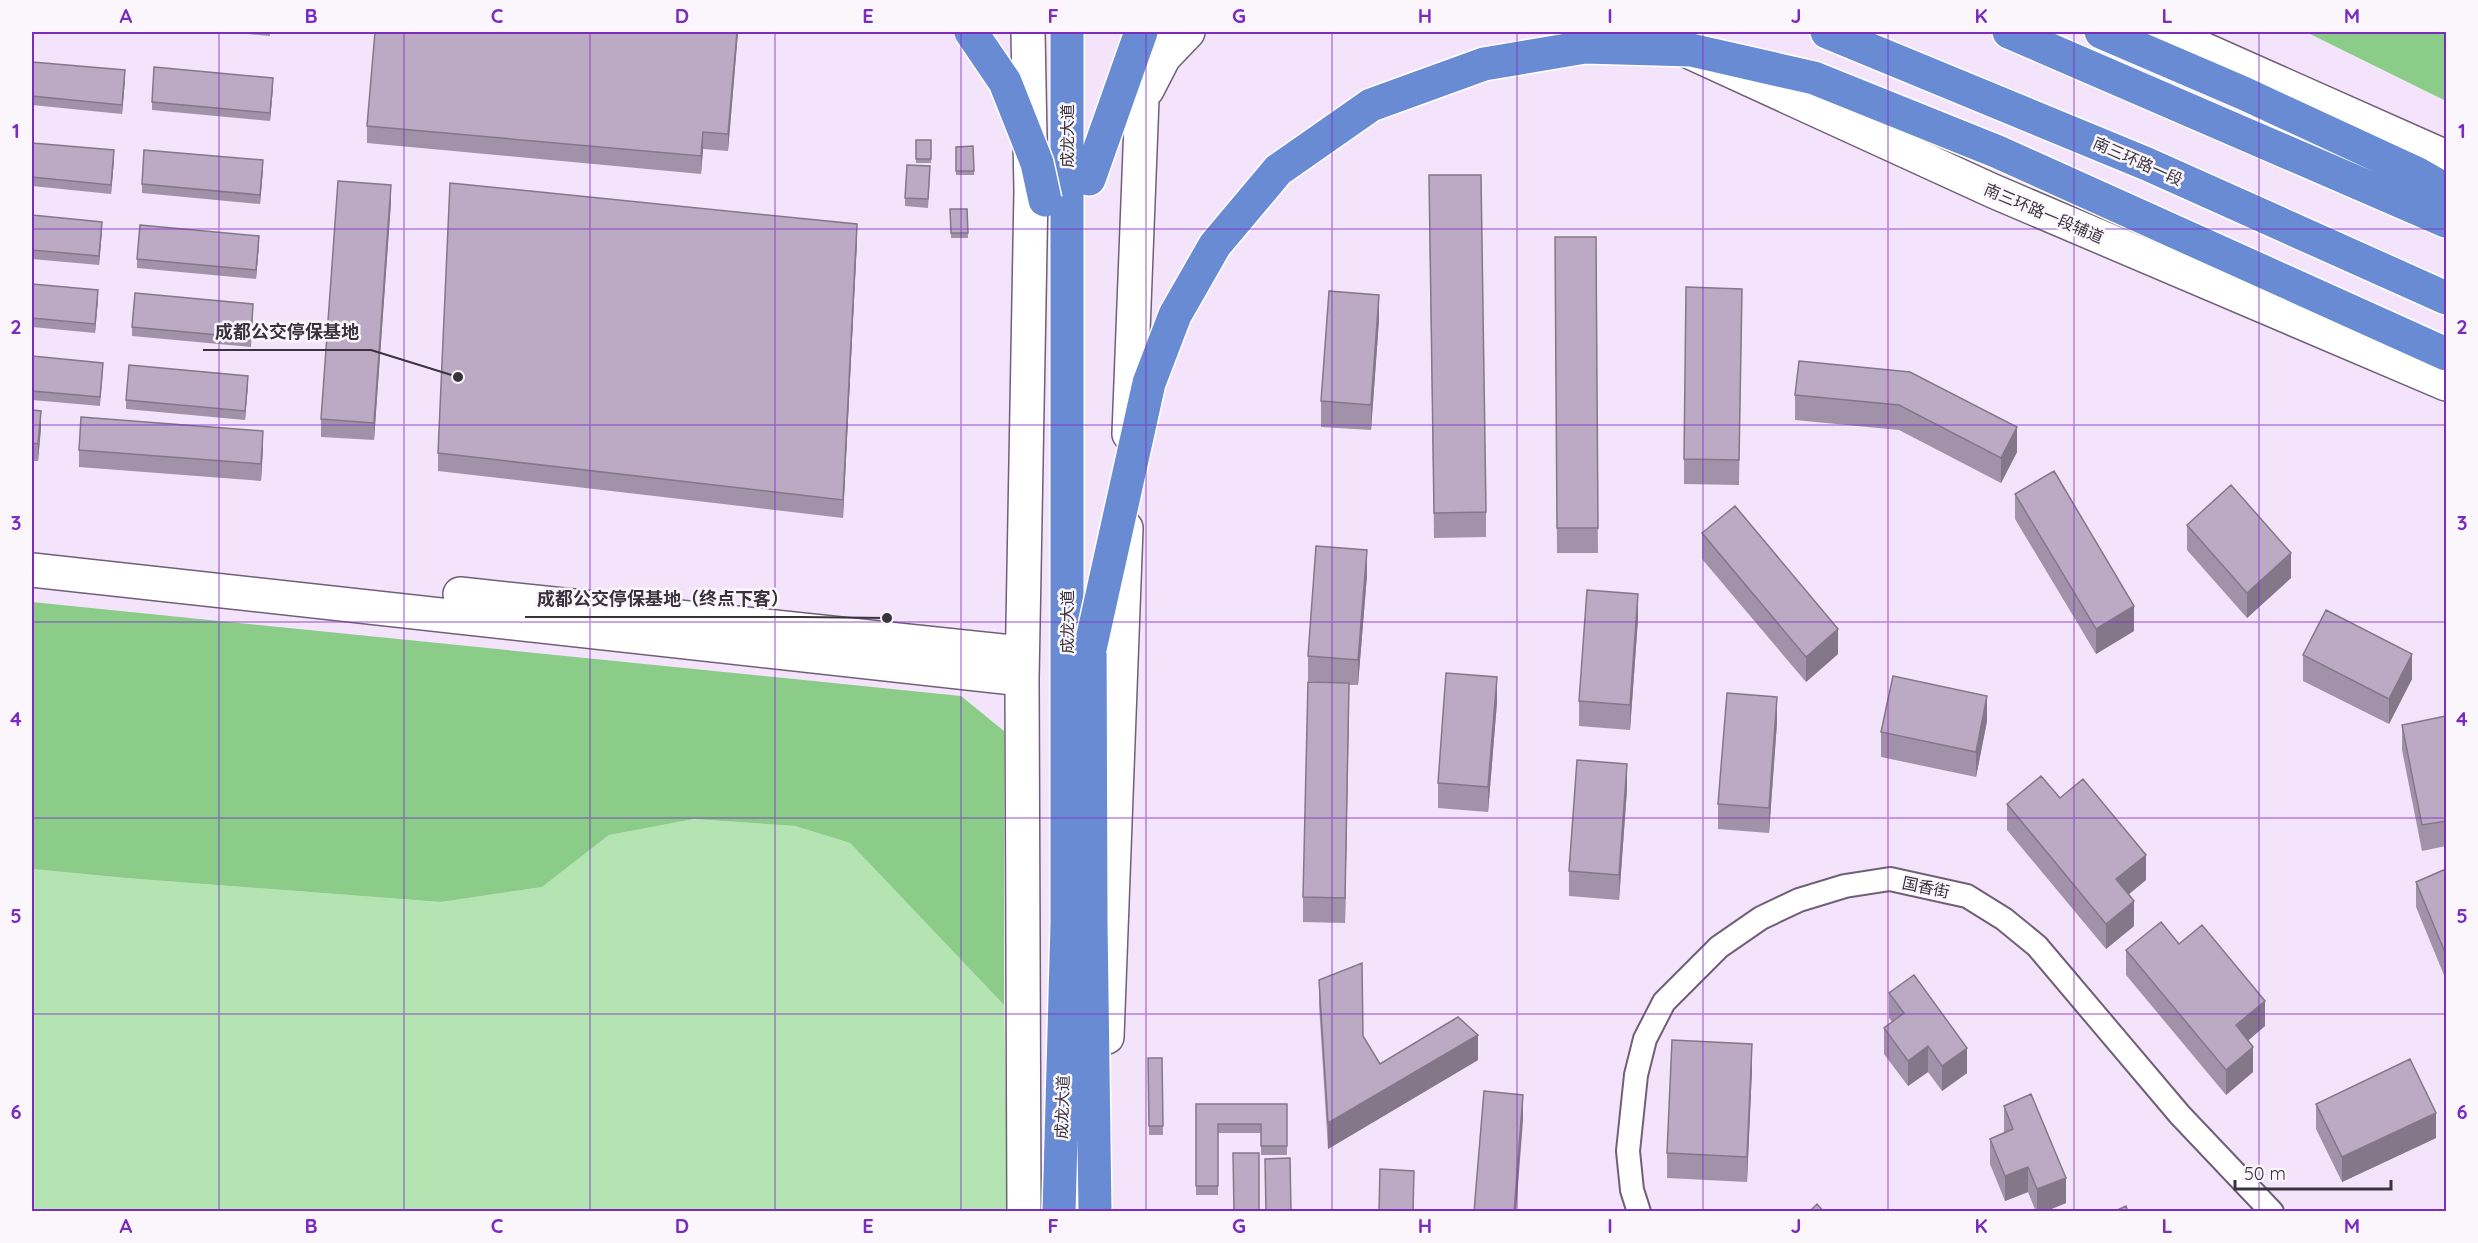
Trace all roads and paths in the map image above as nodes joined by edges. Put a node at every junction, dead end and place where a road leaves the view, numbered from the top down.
1 (971, 32) edge
2 (1028, 32) edge
3 (1067, 32) edge
4 (1088, 32) edge
5 (1141, 32) edge
6 (1148, 32) edge
7 (1188, 32) edge
8 (1555, 32) edge
9 (1646, 32) edge
10 (1827, 32) edge
11 (2009, 32) edge
12 (2101, 32) edge
13 (2165, 32) edge
14 (1691, 50) junction
15 (1142, 99) junction
16 (2446, 157) edge
17 (1089, 179) junction
18 (2446, 190) edge
19 (2446, 221) edge
20 (2446, 298) edge
21 (2446, 354) edge
22 (2446, 384) edge
23 (32, 548) edge
24 (32, 570) edge
25 (1079, 650) junction
26 (1022, 666) junction
27 (1079, 923) junction
28 (1095, 1201) edge
29 (1024, 1212) edge
30 (1059, 1212) edge
31 (1639, 1212) edge
32 (2272, 1212) edge

1 - 25 highway, bridge
2 - 26 main road
3 - 25 highway, 成龙大道
4 - 17 highway, 成龙大道
5 - 17 highway
6 - 15 main road
7 - 15 main road
8 - 14 highway, bridge
9 - 22 main road, 南三环路一段辅道
10 - 20 highway, 南三环路一段
11 - 19 highway
12 - 18 highway
13 - 16 main road
14 - 21 highway
14 - 25 highway, bridge
15 - 28 main road
17 - 25 highway, 成龙大道, bridge
23 - 26 main road
24 - 26 main road
25 - 27 highway, 成龙大道
26 - 29 main road
27 - 28 highway, 成龙大道
27 - 30 highway, 成龙大道
31 - 32 street, 国香街

